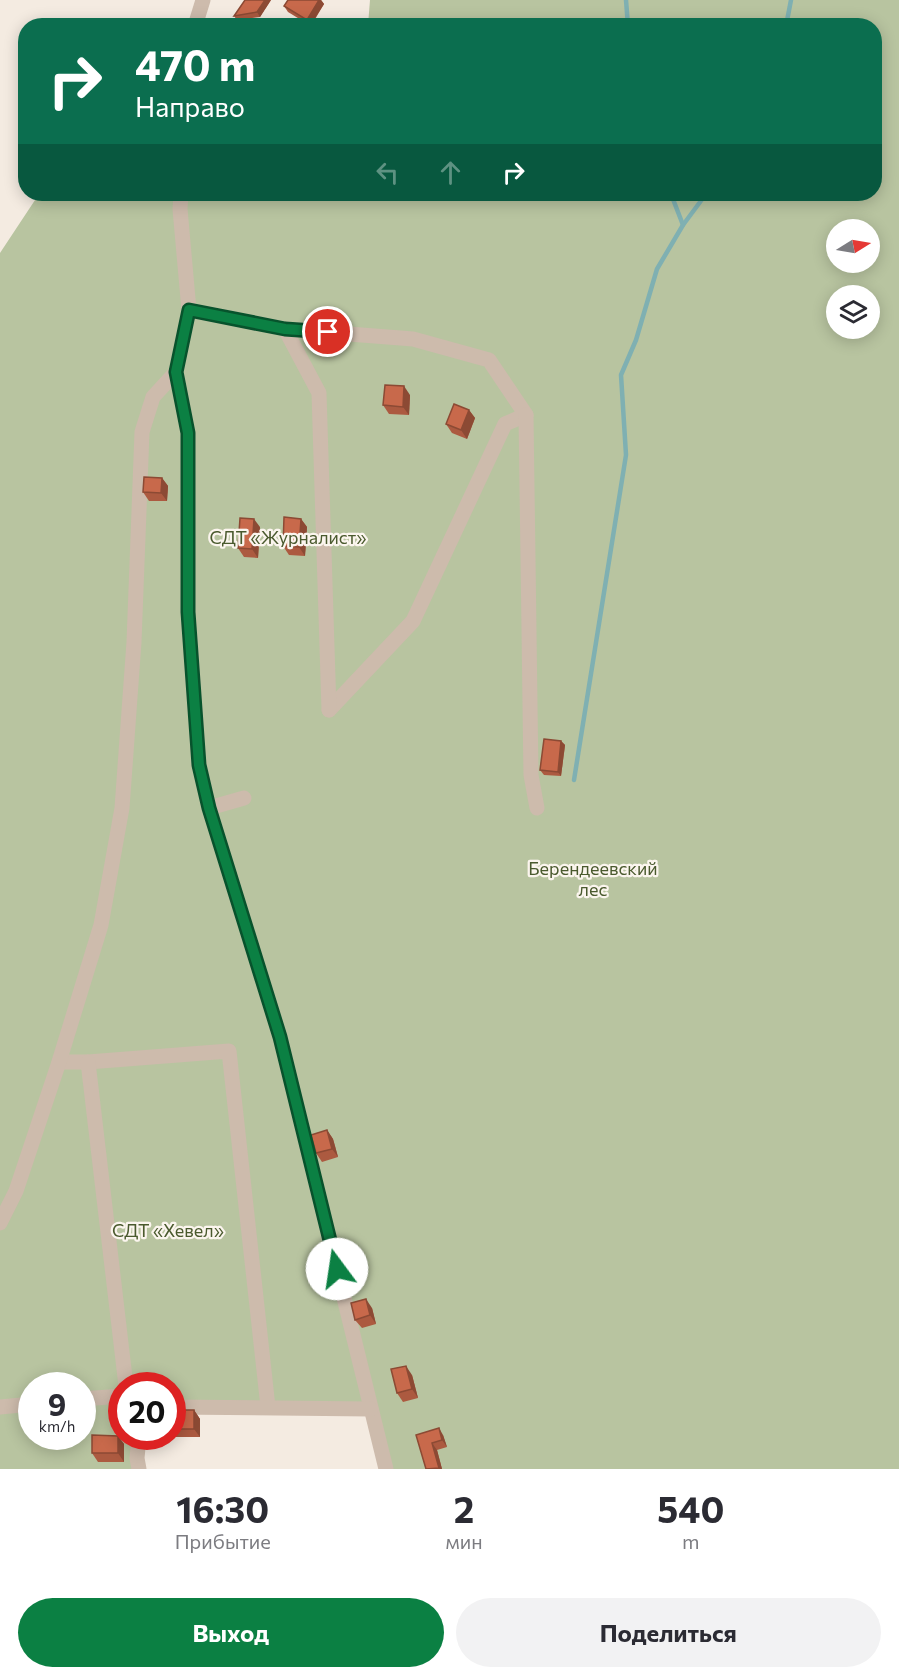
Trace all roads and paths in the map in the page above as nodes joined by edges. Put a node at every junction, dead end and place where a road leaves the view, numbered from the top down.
1 (203, 0) edge
2 (197, 18) edge
3 (181, 201) edge
4 (189, 310) junction
5 (285, 329) junction
6 (176, 372) junction
7 (526, 415) junction
8 (244, 798) dead end
9 (209, 808) junction
10 (537, 808) dead end
11 (60, 1062) junction
12 (88, 1062) junction
13 (0, 1222) edge
14 (124, 1372) edge
15 (18, 1405) edge
16 (0, 1407) edge
17 (186, 1407) edge
18 (268, 1407) junction
19 (371, 1409) junction
20 (138, 1450) edge
21 (139, 1469) edge
22 (386, 1469) edge

1 - 2 street
3 - 4 street
4 - 5 street
4 - 6 street
5 - 7 street
5 - 7 street
6 - 9 street
6 - 11 street
7 - 10 street
8 - 9 street
9 - 19 street
11 - 12 street
11 - 13 street
12 - 14 street
12 - 18 street
15 - 16 street
17 - 18 street
18 - 19 street
19 - 22 street
20 - 21 street

